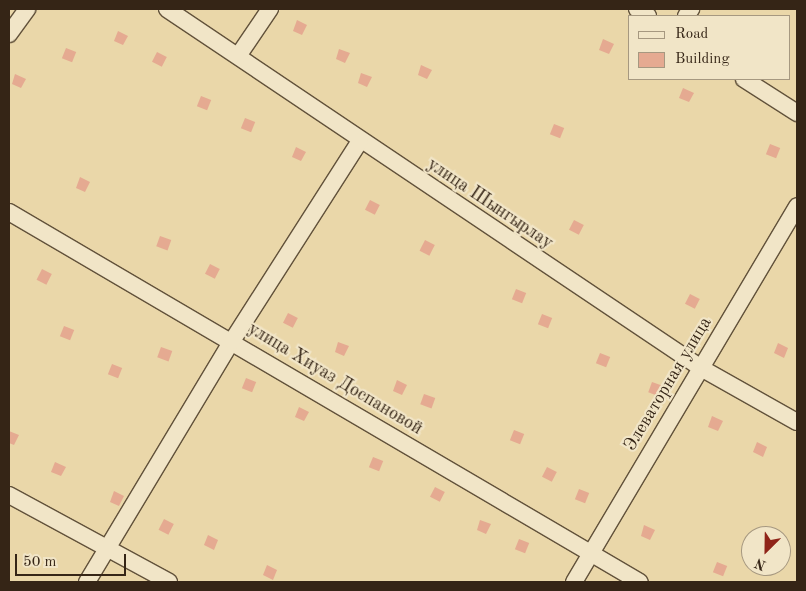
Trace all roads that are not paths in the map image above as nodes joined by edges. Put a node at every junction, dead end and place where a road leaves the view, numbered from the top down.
1 (26, 9) edge
2 (167, 9) edge
3 (270, 9) edge
4 (9, 34) edge
5 (238, 56) junction
6 (746, 80) edge
7 (797, 113) edge
8 (360, 140) junction
9 (797, 206) edge
10 (9, 212) edge
11 (232, 341) junction
12 (701, 368) junction
13 (797, 422) edge
14 (9, 495) edge
15 (108, 549) junction
16 (590, 555) junction
17 (87, 582) edge
18 (169, 582) edge
19 (574, 582) edge
20 (640, 582) edge

1 - 4 street
2 - 5 street, улица Шынгырлау
3 - 5 street
5 - 8 street, улица Шынгырлау
6 - 7 street
8 - 11 street
8 - 12 street, улица Шынгырлау
9 - 12 street, Элеваторная улица
10 - 11 street, улица Хиуаз Доспановой
11 - 15 street
11 - 16 street, улица Хиуаз Доспановой
12 - 13 street, улица Шынгырлау
12 - 16 street, Элеваторная улица
14 - 15 street
15 - 17 street
15 - 18 street
16 - 19 street, Элеваторная улица
16 - 20 street, улица Хиуаз Доспановой

